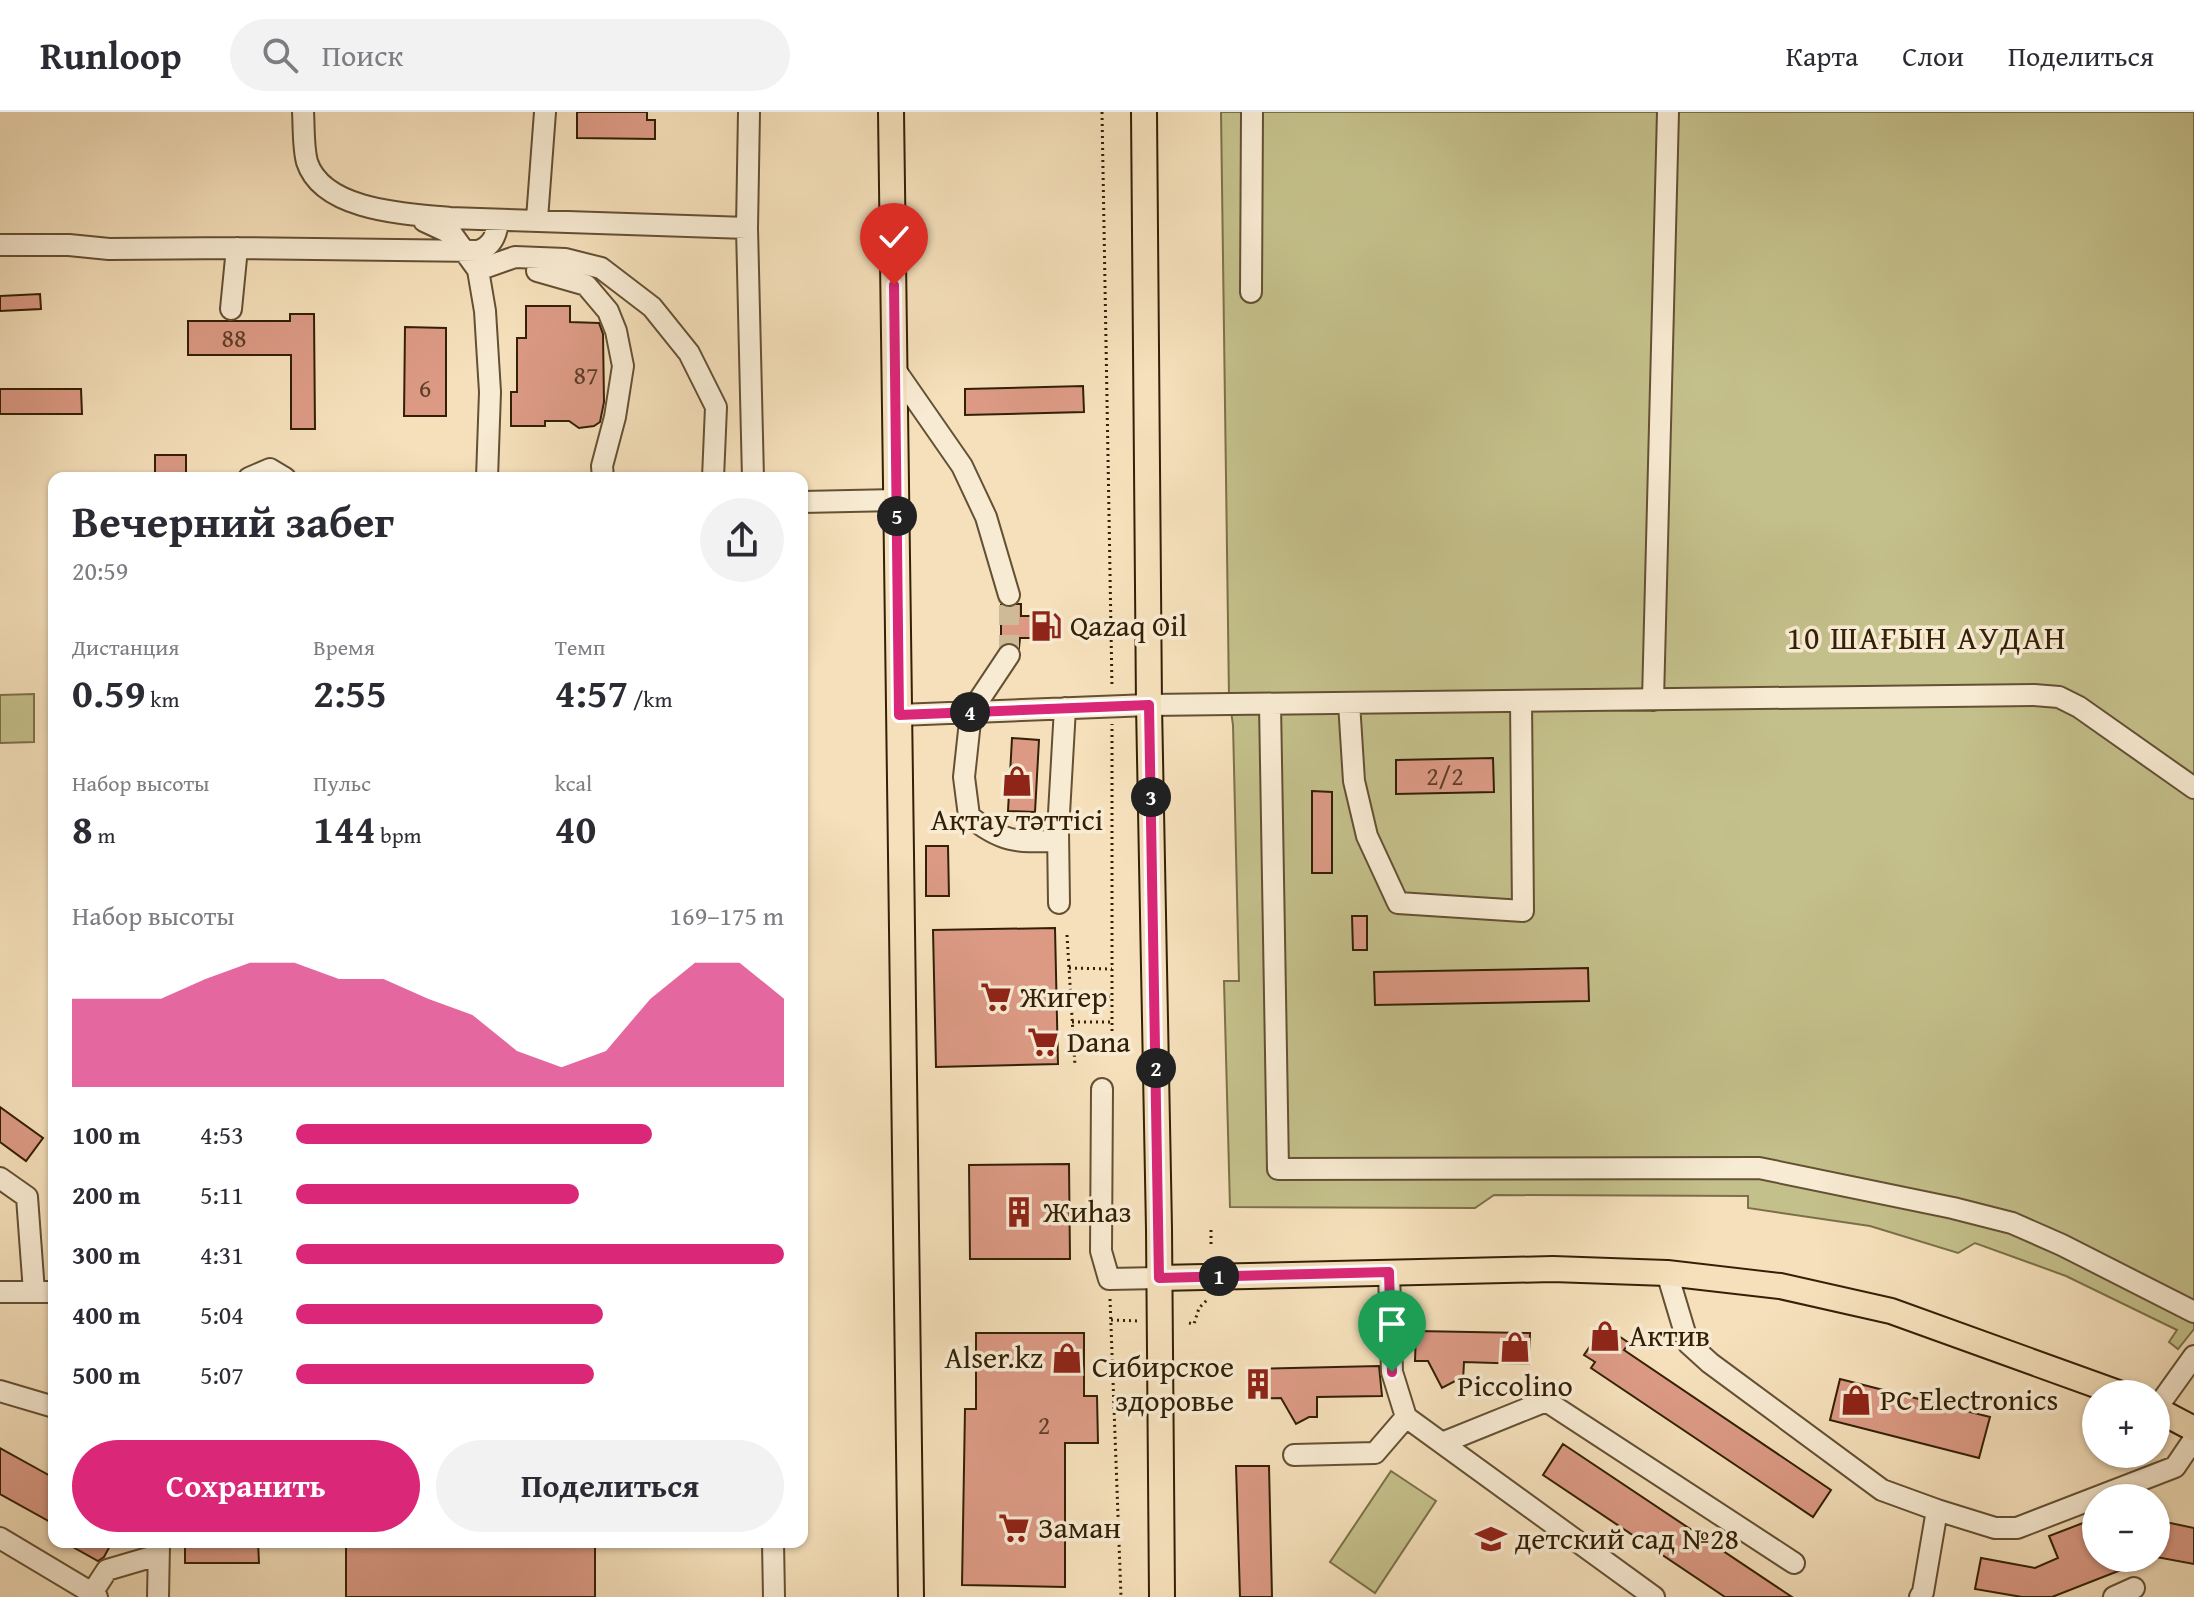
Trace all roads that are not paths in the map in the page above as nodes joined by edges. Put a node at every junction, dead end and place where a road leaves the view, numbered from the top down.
1 (303, 112) edge
2 (545, 112) edge
3 (749, 112) edge
4 (891, 112) edge
5 (1144, 112) edge
6 (1252, 112) edge
7 (1668, 112) edge
8 (407, 214) junction
9 (537, 219) junction
10 (498, 220) junction
11 (747, 228) junction
12 (0, 245) edge
13 (237, 248) junction
14 (465, 252) junction
15 (478, 270) junction
16 (537, 271) dead end
17 (1251, 292) dead end
18 (231, 309) dead end
19 (896, 371) junction
20 (487, 472) edge
21 (602, 472) edge
22 (713, 472) edge
23 (753, 472) edge
24 (897, 500) junction
25 (808, 502) edge
26 (1009, 595) tunnel mouth
27 (1009, 655) tunnel mouth
28 (1653, 700) junction
29 (1521, 701) junction
30 (1349, 703) junction
31 (1270, 704) junction
32 (1149, 705) junction
33 (1065, 708) junction
34 (971, 712) junction
35 (899, 715) junction
36 (2194, 788) edge
37 (1058, 841) junction
38 (1059, 903) dead end
39 (1102, 1089) dead end
40 (0, 1178) edge
41 (1389, 1272) junction
42 (1667, 1273) junction
43 (1159, 1278) junction
44 (0, 1292) edge
45 (44, 1292) edge
46 (2194, 1312) edge
47 (2194, 1356) edge
48 (2082, 1380) edge
49 (2170, 1389) edge
50 (0, 1391) edge
51 (48, 1405) edge
52 (2170, 1416) edge
53 (1406, 1417) junction
54 (2194, 1429) edge
55 (2194, 1439) edge
56 (1442, 1443) junction
57 (1294, 1455) dead end
58 (1937, 1510) junction
59 (0, 1538) edge
60 (158, 1548) edge
61 (773, 1548) edge
62 (1794, 1563) dead end
63 (2134, 1588) dead end
64 (94, 1595) edge
65 (1926, 1596) edge
66 (158, 1597) edge
67 (774, 1597) edge
68 (911, 1597) edge
69 (1162, 1597) edge
70 (1654, 1597) edge
71 (2114, 1597) edge

1 - 8 street
2 - 9 street
3 - 11 street
4 - 19 main road
5 - 32 main road
6 - 17 street
7 - 28 street
8 - 10 street
8 - 14 street
9 - 10 street
9 - 11 street
10 - 14 street
11 - 23 street
12 - 13 street
13 - 14 street
13 - 18 street
14 - 15 street
15 - 20 street
15 - 22 street
16 - 21 street
19 - 24 main road
19 - 26 street
24 - 25 street
24 - 35 main road
27 - 34 street
28 - 29 street
28 - 36 street
29 - 30 street
29 - 30 street
30 - 31 street
31 - 32 street
31 - 46 street
32 - 33 street
32 - 43 main road
33 - 34 street
33 - 37 street
34 - 35 street
34 - 37 street
35 - 68 main road
37 - 38 street
39 - 43 street
40 - 45 street
41 - 42 main road
41 - 43 main road
41 - 53 street
42 - 48 main road
42 - 58 street
43 - 69 main road
44 - 45 street
47 - 49 street
50 - 51 street
52 - 54 main road
53 - 56 street
53 - 57 street
55 - 58 street
56 - 62 street
56 - 70 street
58 - 65 street
59 - 64 street
60 - 64 street
60 - 66 street
61 - 67 street
63 - 71 street

